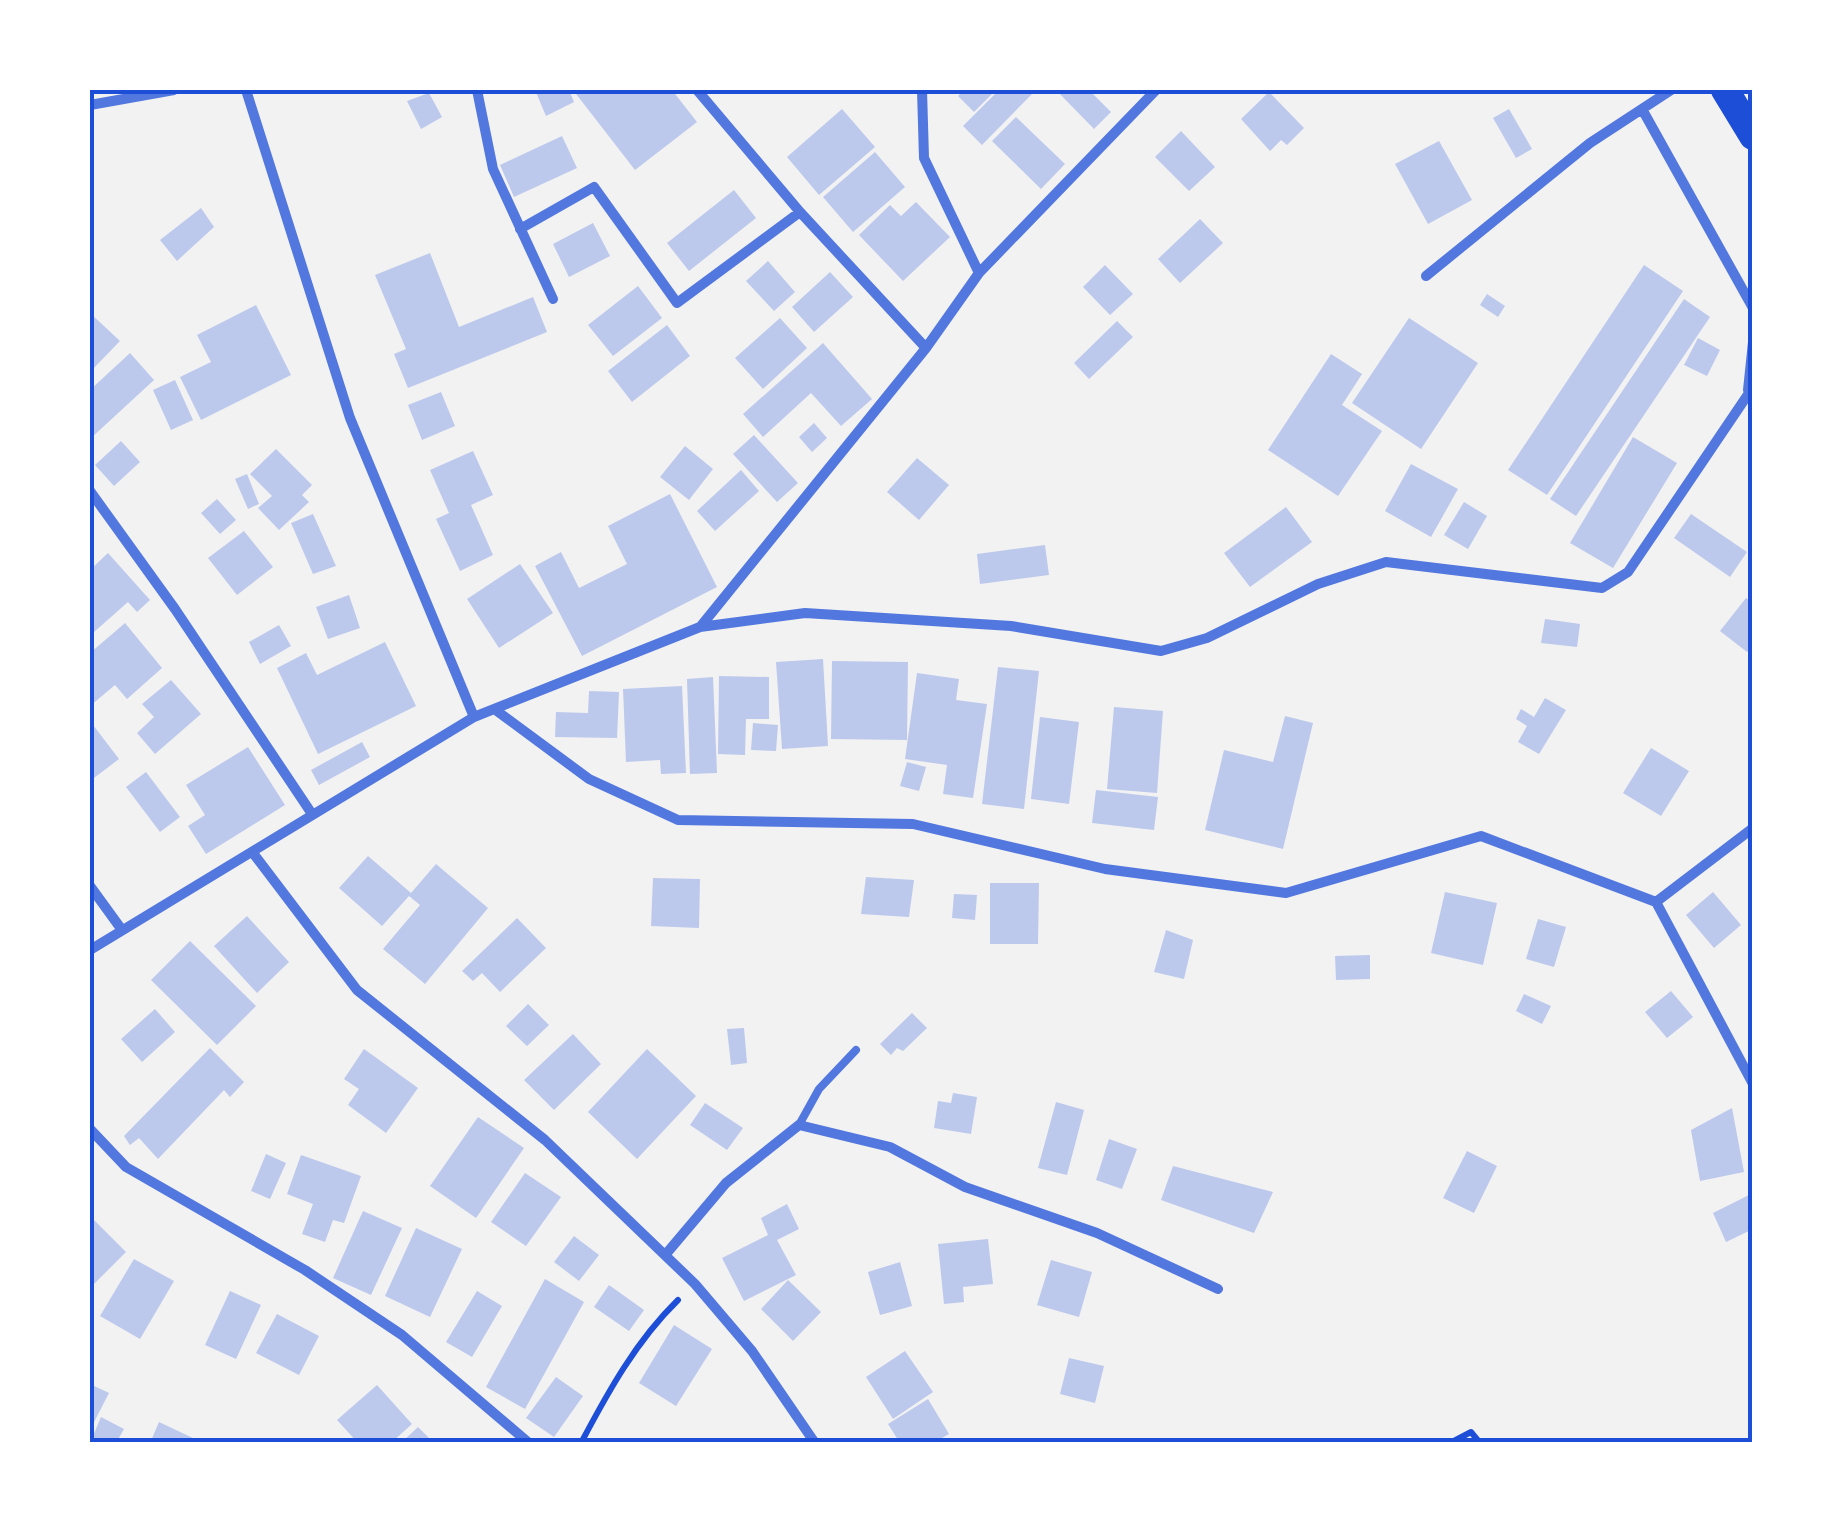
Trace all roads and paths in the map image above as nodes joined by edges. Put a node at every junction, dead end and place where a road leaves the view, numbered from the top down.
1 (174, 90) edge
2 (246, 90) edge
3 (476, 90) edge
4 (696, 90) edge
5 (922, 90) edge
6 (1156, 90) edge
7 (1672, 90) edge
8 (1724, 90) edge
9 (90, 105) edge
10 (1642, 109) junction
11 (1753, 136) edge
12 (800, 212) junction
13 (520, 229) junction
14 (978, 272) junction
15 (1426, 276) dead end
16 (553, 299) dead end
17 (1753, 308) edge
18 (1753, 342) edge
19 (926, 348) junction
20 (1752, 392) edge
21 (90, 492) edge
22 (700, 627) junction
23 (496, 711) junction
24 (474, 717) junction
25 (312, 814) junction
26 (1753, 828) edge
27 (253, 853) junction
28 (90, 886) edge
29 (1656, 902) junction
30 (122, 930) junction
31 (90, 950) edge
32 (856, 1050) dead end
33 (1753, 1084) edge
34 (798, 1125) junction
35 (90, 1129) edge
36 (666, 1254) junction
37 (694, 1284) junction
38 (1218, 1289) dead end
39 (529, 1443) edge
40 (581, 1443) edge
41 (815, 1443) edge
42 (1450, 1443) edge
43 (1480, 1443) edge

1 - 9 street
2 - 24 street
3 - 13 street
4 - 12 street
5 - 14 street
6 - 14 street
7 - 10 street
8 - 11 highway
10 - 15 street
10 - 17 street
12 - 13 street
12 - 19 street
13 - 16 street
14 - 19 street
18 - 20 street
19 - 22 street
20 - 22 street
21 - 25 street
22 - 23 street
23 - 24 street
23 - 29 street
24 - 25 street
25 - 27 street
26 - 29 street
27 - 30 street
27 - 36 street
28 - 30 street
29 - 33 street
30 - 31 street
32 - 34 lane
34 - 36 street
34 - 38 street
35 - 39 street
36 - 37 street
37 - 40 path
37 - 41 street
42 - 43 path

